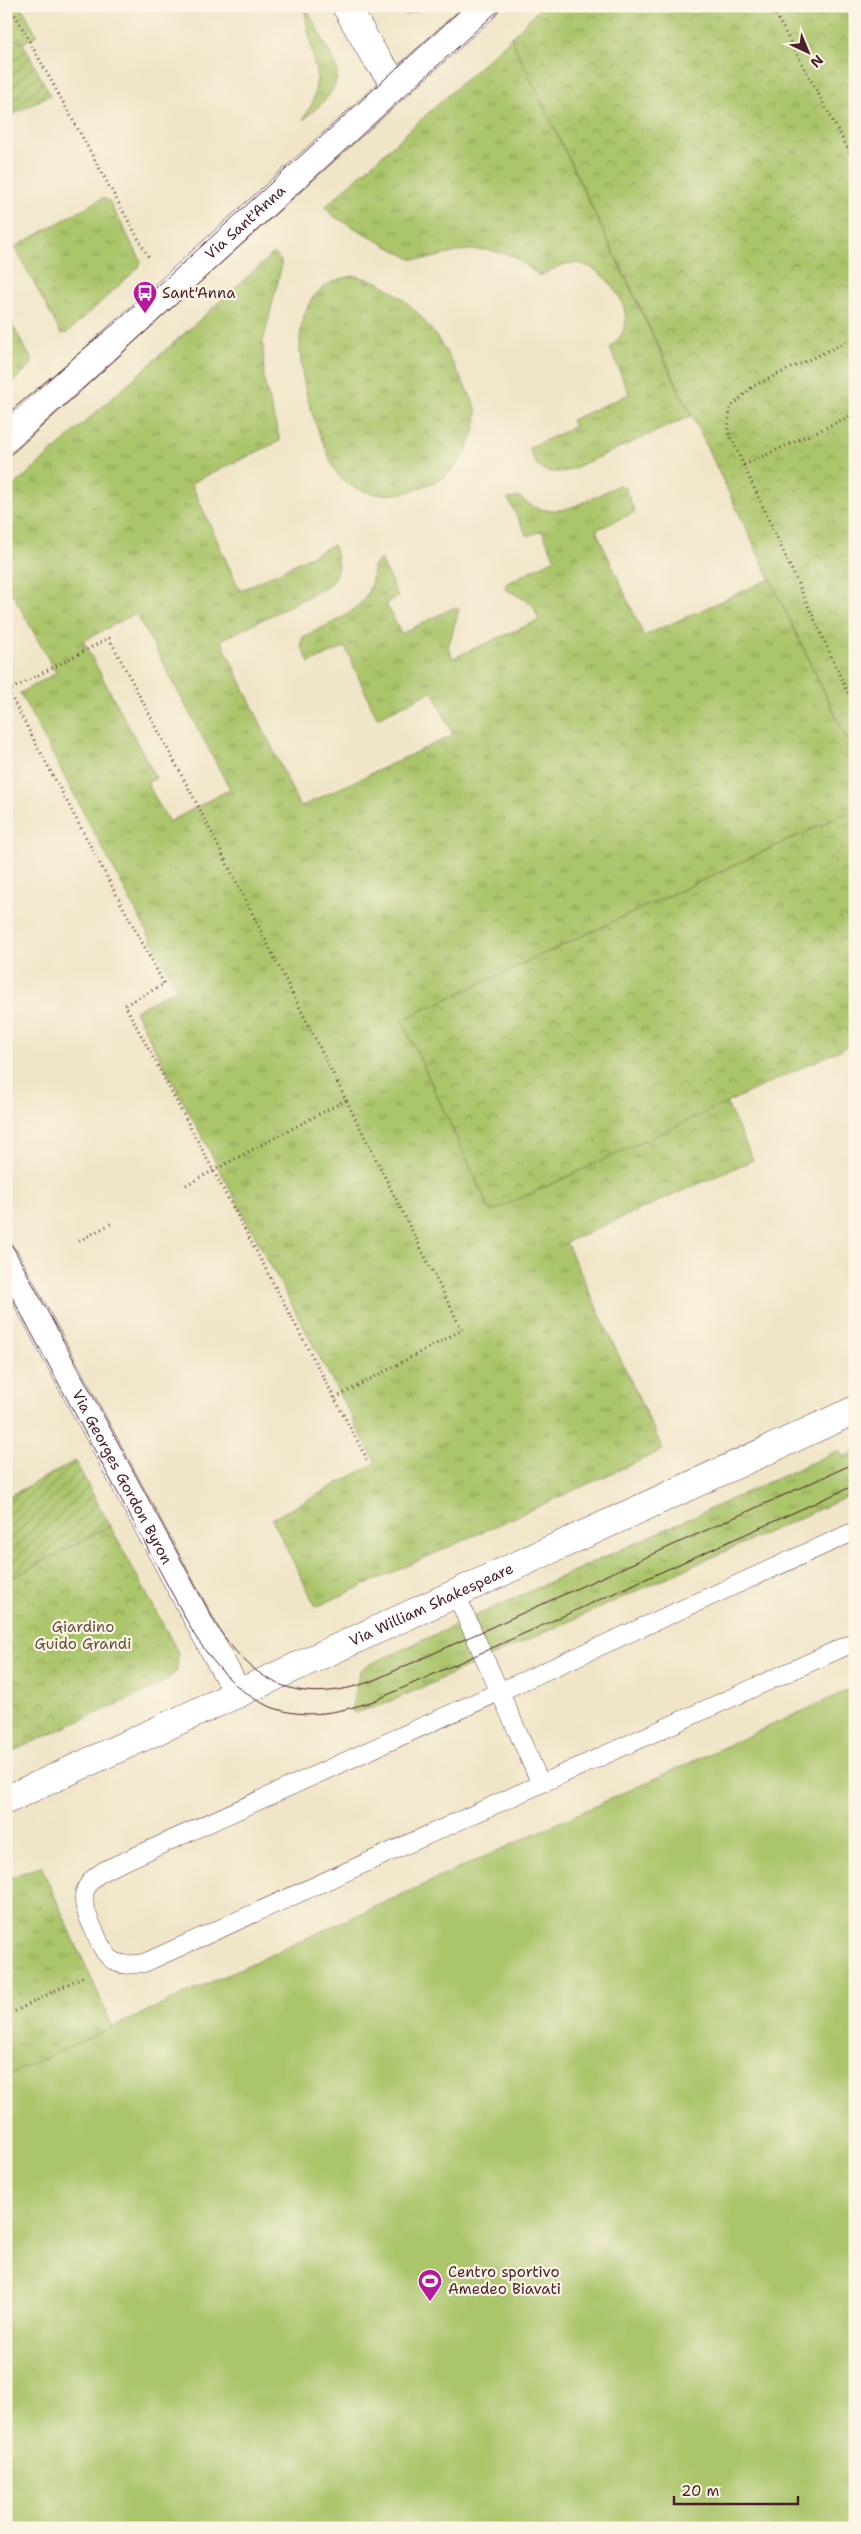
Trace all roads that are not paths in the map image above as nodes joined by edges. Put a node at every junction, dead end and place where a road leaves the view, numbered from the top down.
1 (346, 6) edge
2 (484, 6) edge
3 (397, 86) junction
4 (6, 438) edge
5 (6, 1260) edge
6 (855, 1410) edge
7 (855, 1531) edge
8 (455, 1592) junction
9 (855, 1642) edge
10 (500, 1690) junction
11 (238, 1694) junction
12 (540, 1782) junction
13 (6, 1800) edge

1 - 3 street
2 - 3 street, Via Sant'Anna
3 - 4 street, Via Sant'Anna
5 - 11 street, Via Georges Gordon Byron
6 - 8 street, Via William Shakespeare
7 - 10 lane
8 - 10 lane
8 - 11 street, Via William Shakespeare
9 - 12 lane
10 - 12 lane
10 - 12 lane
11 - 13 street, Via William Shakespeare

